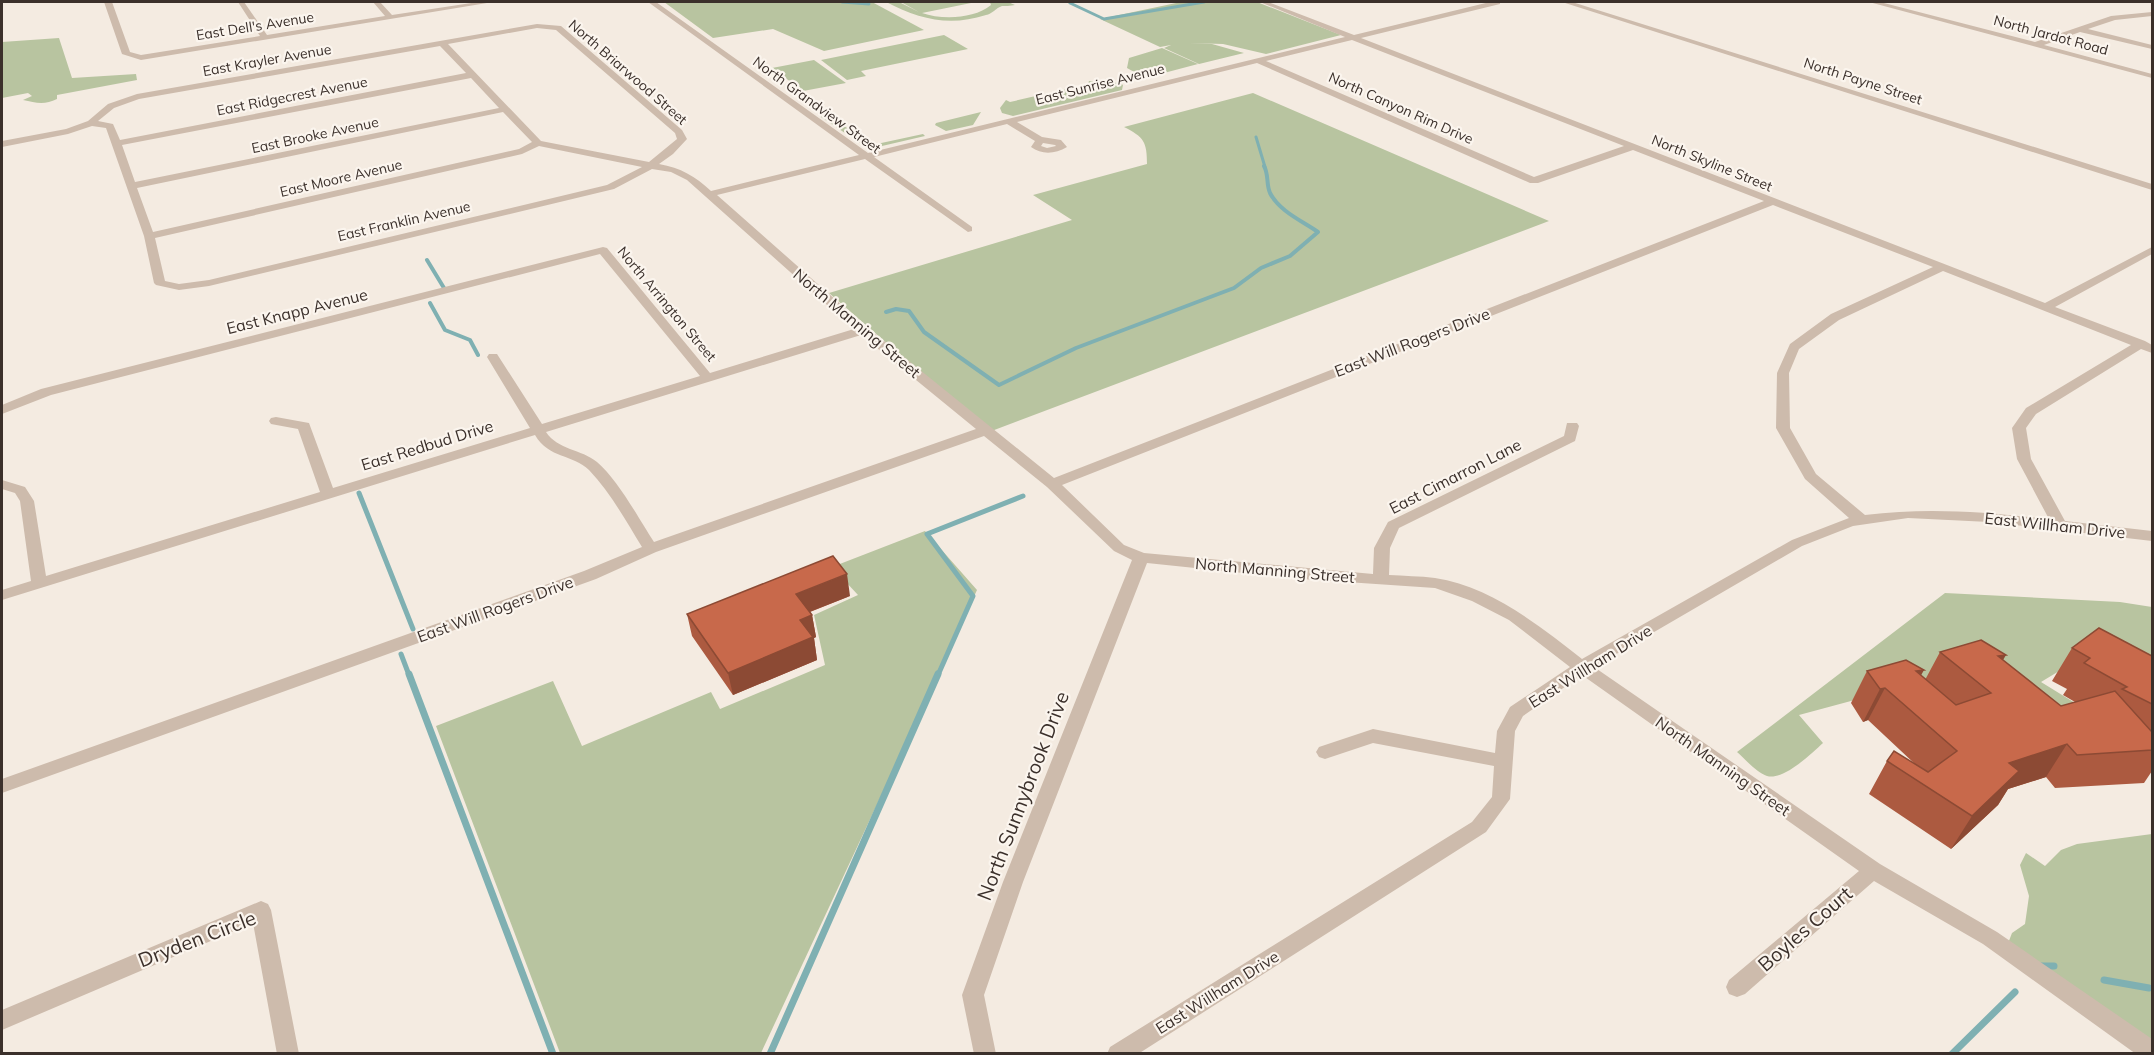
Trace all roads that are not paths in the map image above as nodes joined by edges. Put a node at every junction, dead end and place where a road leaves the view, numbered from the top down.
1 (108, 2) edge
2 (241, 2) edge
3 (376, 2) edge
4 (489, 2) edge
5 (652, 2) edge
6 (1263, 2) edge
7 (1497, 2) edge
8 (1566, 2) edge
9 (1873, 2) edge
10 (2152, 14) edge
11 (390, 18) junction
12 (547, 26) joint
13 (2081, 30) junction
14 (1353, 36) junction
15 (265, 38) junction
16 (442, 43) junction
17 (2035, 45) junction
18 (2152, 47) edge
19 (1257, 60) junction
20 (471, 75) junction
21 (2152, 76) edge
22 (505, 109) junction
23 (1007, 120) junction
24 (91, 123) junction
25 (1040, 140) dead end
26 (118, 143) junction
27 (538, 143) junction
28 (2, 144) edge
29 (1634, 146) junction
30 (865, 155) junction
31 (648, 165) junction
32 (131, 186) junction
33 (2152, 187) edge
34 (710, 194) junction
35 (1773, 201) junction
36 (968, 229) dead end
37 (148, 236) junction
38 (603, 250) joint
39 (2152, 250) edge
40 (1943, 267) junction
41 (2046, 307) junction
42 (863, 330) junction
43 (2146, 347) edge
44 (493, 357) dead end
45 (708, 378) junction
46 (2, 410) edge
47 (276, 421) dead end
48 (1572, 426) dead end
49 (539, 430) junction
50 (987, 430) junction
51 (2, 484) edge
52 (1052, 484) junction
53 (327, 493) junction
54 (1861, 520) junction
55 (2060, 526) junction
56 (2152, 536) edge
57 (651, 549) junction
58 (1141, 558) junction
59 (1381, 578) junction
60 (39, 584) junction
61 (2, 596) edge
62 (1582, 668) junction
63 (1325, 752) dead end
64 (1502, 761) junction
65 (2, 786) edge
66 (1873, 870) junction
67 (1737, 987) dead end
68 (2, 1020) edge
69 (2152, 1052) edge
70 (288, 1053) edge
71 (985, 1053) edge
72 (1118, 1053) edge

1 - 15 street, East Dell's Avenue
2 - 15 street
3 - 11 street
4 - 11 street, East Dell's Avenue
5 - 30 street, North Grandview Street
6 - 14 street, North Skyline Street
7 - 14 street, East Sunrise Avenue
8 - 33 street, North Payne Street
9 - 17 street, North Jardot Road
10 - 13 street
11 - 15 street, East Dell's Avenue
12 - 16 street, East Krayler Avenue
12 - 31 street, North Briarwood Street
13 - 17 street
13 - 18 street
14 - 19 street, East Sunrise Avenue
14 - 29 street, North Skyline Street
16 - 20 street
16 - 24 street, East Krayler Avenue
17 - 21 street, North Jardot Road
19 - 23 street, East Sunrise Avenue
19 - 29 street, North Canyon Rim Drive
20 - 22 street
20 - 26 street, East Ridgecrest Avenue
22 - 27 street
22 - 32 street, East Brooke Avenue
23 - 25 street
23 - 30 street, East Sunrise Avenue
24 - 26 street
24 - 28 street, East Krayler Avenue
26 - 32 street
27 - 31 street, North Manning Street
27 - 37 street, East Moore Avenue
29 - 35 street, North Skyline Street
30 - 34 street, East Sunrise Avenue
30 - 36 street, North Grandview Street
31 - 34 street, North Manning Street
31 - 37 street, East Franklin Avenue
32 - 37 street
34 - 42 street, North Manning Street
35 - 40 street, North Skyline Street
35 - 52 street, East Will Rogers Drive
38 - 45 street, North Arrington Street
38 - 46 street, East Knapp Avenue
39 - 41 street
40 - 41 street, North Skyline Street
40 - 54 street
41 - 43 street, North Skyline Street
42 - 45 street, East Redbud Drive
42 - 50 street, North Manning Street
43 - 55 street
44 - 49 street
45 - 49 street, East Redbud Drive
47 - 53 street
48 - 59 street, East Cimarron Lane
49 - 53 street, East Redbud Drive
49 - 57 street
50 - 52 street, North Manning Street
50 - 57 street, East Will Rogers Drive
51 - 60 street
52 - 58 street, North Manning Street
53 - 60 street, East Redbud Drive
54 - 55 street, East Willham Drive
54 - 62 street, East Willham Drive
55 - 56 street, East Willham Drive
57 - 65 street, East Will Rogers Drive
58 - 59 street, North Manning Street
58 - 71 street, North Sunnybrook Drive
59 - 62 street, North Manning Street
60 - 61 street, East Redbud Drive
62 - 64 street, East Willham Drive
62 - 66 street, North Manning Street
63 - 64 street
64 - 72 street, East Willham Drive
66 - 67 street, Boyles Court
66 - 69 street, North Manning Street
68 - 70 street, Dryden Circle

